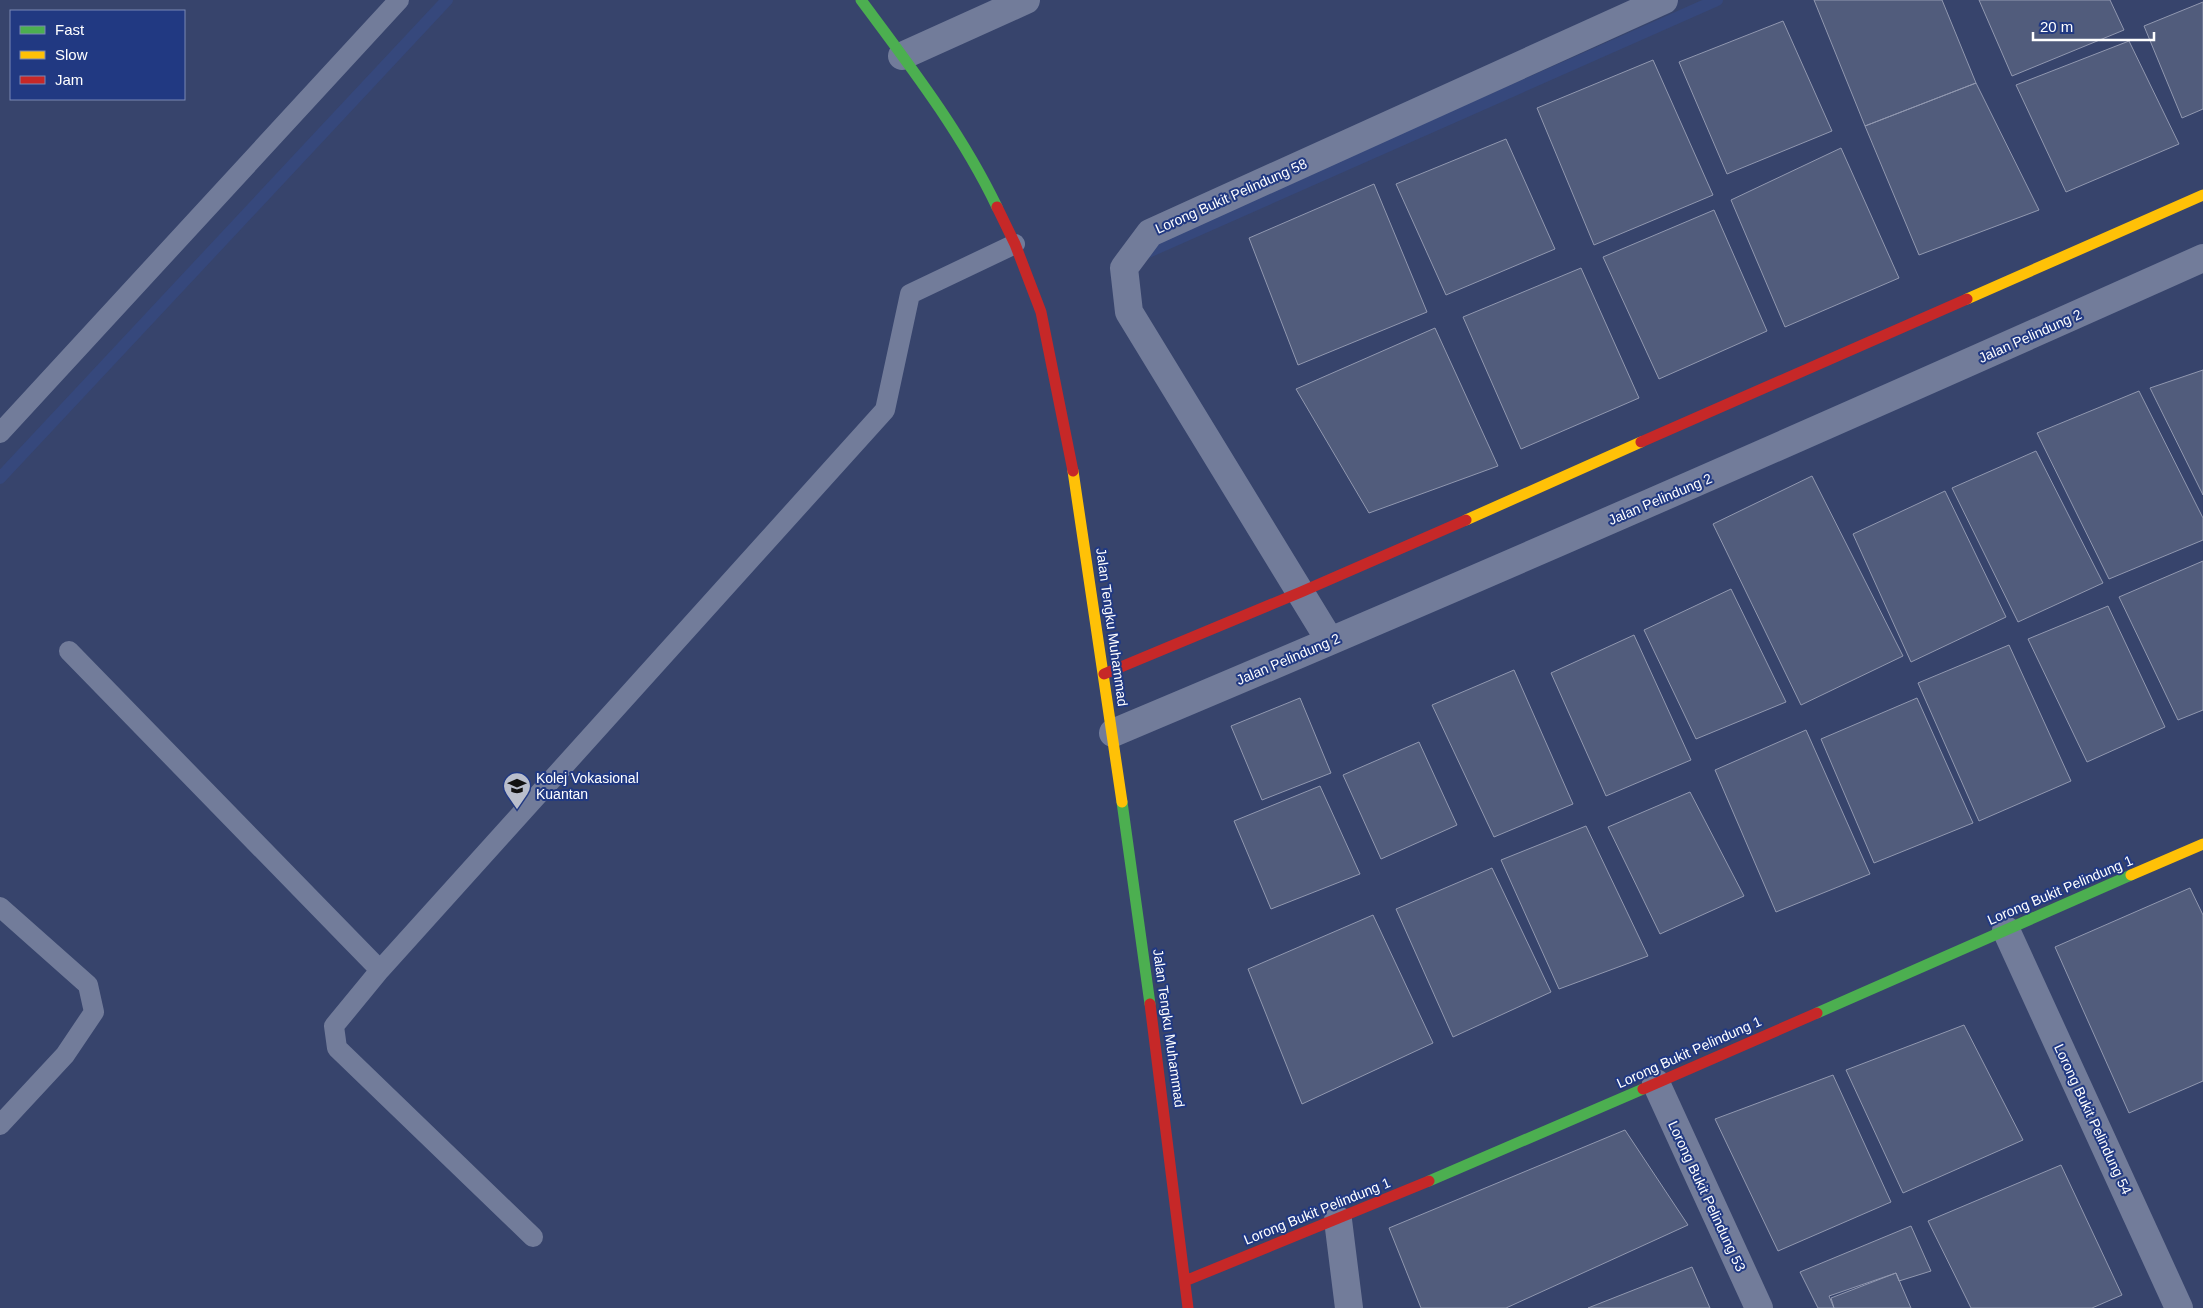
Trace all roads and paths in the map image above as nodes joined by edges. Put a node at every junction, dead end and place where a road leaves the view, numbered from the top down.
1 (399, 0) edge
2 (861, 0) edge
3 (1026, 0) edge
4 (1664, 0) edge
5 (902, 56) junction
6 (2203, 195) edge
7 (1015, 244) junction
8 (2203, 258) edge
9 (0, 433) edge
10 (1302, 592) junction
11 (1330, 642) junction
12 (69, 651) dead end
13 (1104, 674) junction
14 (1113, 732) junction
15 (2203, 844) edge
16 (0, 907) edge
17 (2006, 930) junction
18 (380, 970) junction
19 (1656, 1083) junction
20 (0, 1125) edge
21 (1338, 1220) junction
22 (533, 1237) dead end
23 (1185, 1281) junction
24 (1188, 1308) edge
25 (1348, 1308) edge
26 (1759, 1308) edge
27 (2179, 1308) edge

1 - 9 lane
2 - 5 street, Jalan Tengku Muhammad
3 - 5 street
4 - 10 street, Lorong Bukit Pelindung 58
5 - 7 street, Jalan Tengku Muhammad
6 - 10 street
7 - 13 street, Jalan Tengku Muhammad
7 - 18 lane
8 - 11 street, Jalan Pelindung 2
10 - 11 street, Lorong Bukit Pelindung 58
10 - 13 street
11 - 14 street, Jalan Pelindung 2
12 - 18 lane
13 - 14 street, Jalan Tengku Muhammad
14 - 23 street, Jalan Tengku Muhammad
15 - 17 street, Lorong Bukit Pelindung 1
16 - 20 lane
17 - 19 street, Lorong Bukit Pelindung 1
17 - 27 street, Lorong Bukit Pelindung 54
18 - 22 lane
19 - 21 street, Lorong Bukit Pelindung 1
19 - 26 street, Lorong Bukit Pelindung 53
21 - 23 street, Lorong Bukit Pelindung 1
21 - 25 street
23 - 24 street, Jalan Tengku Muhammad

